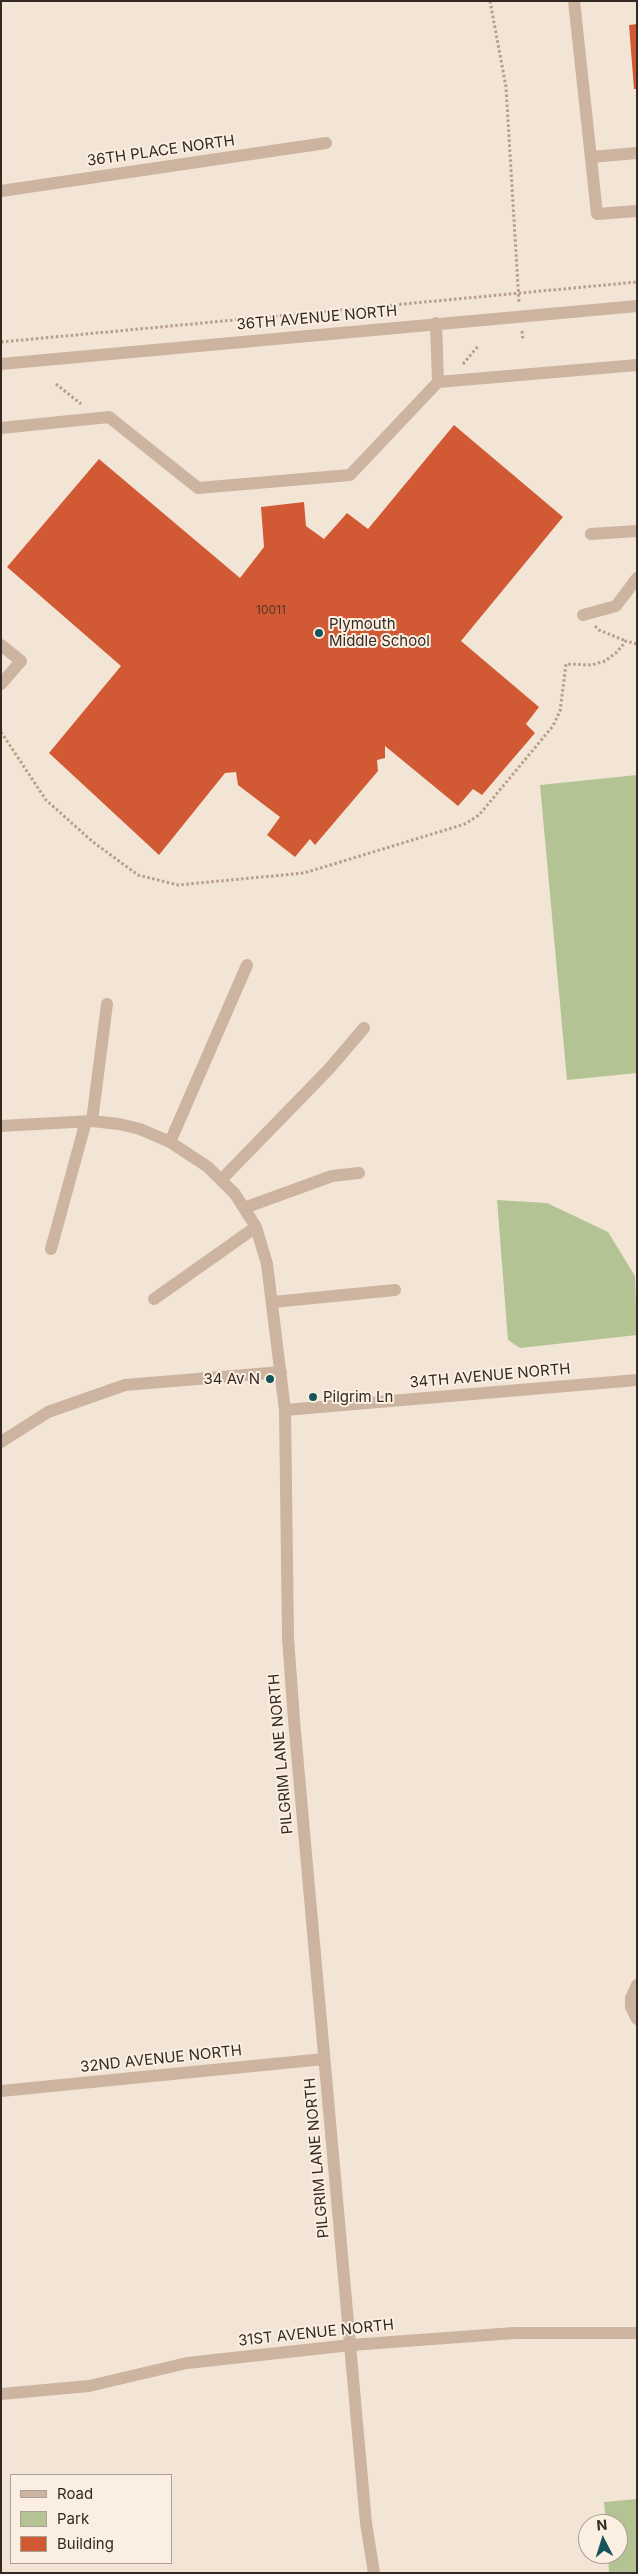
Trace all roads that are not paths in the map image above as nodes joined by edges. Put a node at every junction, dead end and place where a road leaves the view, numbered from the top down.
1 (574, 1) edge
2 (326, 143) dead end
3 (637, 153) edge
4 (591, 157) junction
5 (1, 191) edge
6 (637, 211) edge
7 (637, 306) edge
8 (436, 323) junction
9 (1, 364) edge
10 (631, 365) edge
11 (444, 381) junction
12 (1, 428) edge
13 (637, 530) edge
14 (591, 534) dead end
15 (637, 578) edge
16 (584, 615) road end
17 (1, 645) edge
18 (1, 684) edge
19 (247, 965) dead end
20 (107, 1004) dead end
21 (364, 1028) dead end
22 (89, 1121) junction
23 (1, 1126) edge
24 (170, 1142) junction
25 (359, 1174) dead end
26 (221, 1180) junction
27 (244, 1208) junction
28 (256, 1227) junction
29 (51, 1249) dead end
30 (395, 1290) dead end
31 (154, 1299) dead end
32 (273, 1302) junction
33 (281, 1372) junction
34 (637, 1380) edge
35 (285, 1410) junction
36 (1, 1442) edge
37 (637, 1985) edge
38 (637, 2019) edge
39 (324, 2059) junction
40 (1, 2091) edge
41 (637, 2333) edge
42 (351, 2345) junction
43 (1, 2394) edge
44 (374, 2573) edge

1 - 4 street
2 - 5 street, 36TH PLACE NORTH
3 - 4 street
4 - 6 street
7 - 8 street, 36TH AVENUE NORTH
8 - 9 street, 36TH AVENUE NORTH
8 - 11 street
10 - 11 street
11 - 12 street
13 - 14 street
15 - 16 street
17 - 18 street
19 - 24 street
20 - 22 street
21 - 26 street
22 - 23 street, PILGRIM LANE NORTH
22 - 24 street, PILGRIM LANE NORTH
22 - 29 street
24 - 26 street, PILGRIM LANE NORTH
25 - 27 street
26 - 27 street, PILGRIM LANE NORTH
27 - 28 street, PILGRIM LANE NORTH
28 - 31 street
28 - 32 street, PILGRIM LANE NORTH
30 - 32 street
32 - 33 street, PILGRIM LANE NORTH
33 - 35 street, PILGRIM LANE NORTH
33 - 36 street
34 - 35 street, 34TH AVENUE NORTH
35 - 39 street, PILGRIM LANE NORTH
37 - 38 street
39 - 40 street, 32ND AVENUE NORTH
39 - 42 street, PILGRIM LANE NORTH
41 - 42 street, 31ST AVENUE NORTH
42 - 43 street, 31ST AVENUE NORTH
42 - 44 street, PILGRIM LANE NORTH

